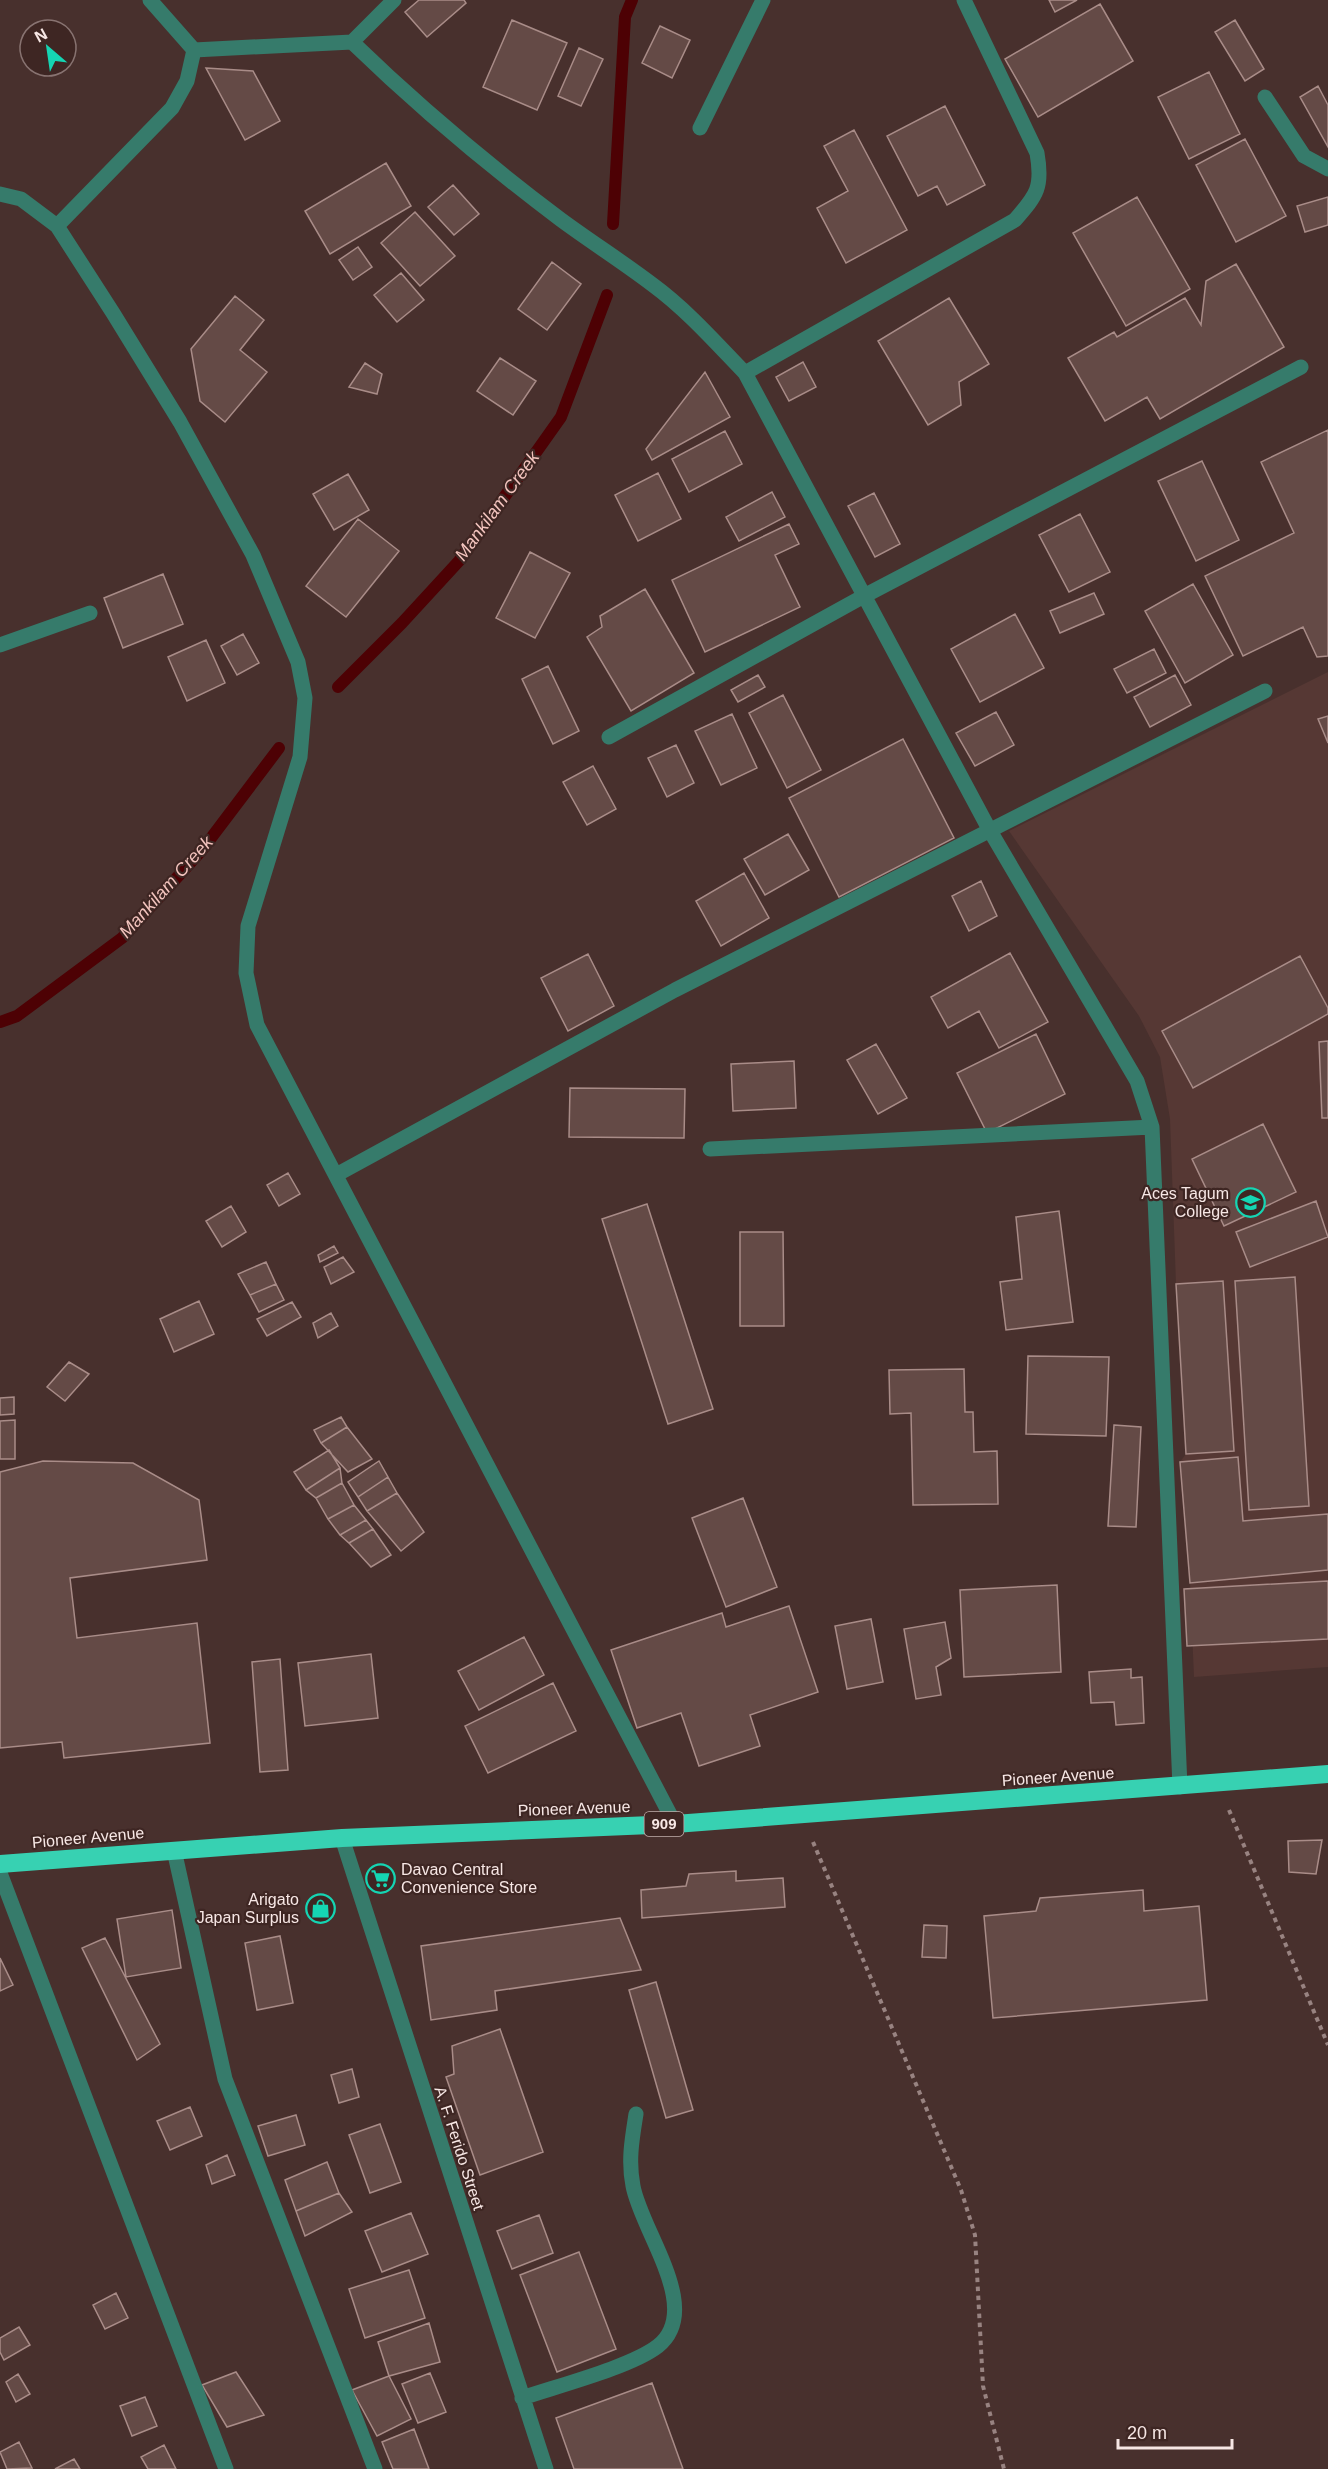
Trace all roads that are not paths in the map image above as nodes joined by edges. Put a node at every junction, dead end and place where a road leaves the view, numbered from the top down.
1 (150, 0) edge
2 (394, 0) edge
3 (763, 0) edge
4 (964, 0) edge
5 (352, 42) junction
6 (194, 50) junction
7 (1265, 97) dead end
8 (700, 128) dead end
9 (1328, 169) edge
10 (0, 194) edge
11 (57, 226) junction
12 (1301, 368) dead end
13 (745, 374) junction
14 (864, 596) junction
15 (90, 613) dead end
16 (0, 645) edge
17 (1265, 691) dead end
18 (609, 737) dead end
19 (989, 830) junction
20 (1152, 1127) junction
21 (710, 1149) dead end
22 (336, 1175) junction
23 (1328, 1774) edge
24 (1180, 1787) junction
25 (675, 1824) junction
26 (342, 1838) junction
27 (174, 1850) junction
28 (0, 1864) edge
29 (0, 1873) edge
30 (636, 2114) dead end
31 (522, 2398) junction
32 (226, 2469) edge
33 (375, 2469) edge
34 (546, 2469) edge

1 - 6 street
2 - 5 street
3 - 8 street
4 - 13 street
5 - 6 street
5 - 13 street
6 - 11 street
7 - 9 street
10 - 11 street
11 - 22 street
12 - 14 street
13 - 14 street
14 - 18 street
14 - 19 street
15 - 16 street
17 - 19 street
19 - 20 street
19 - 22 street
20 - 21 street
20 - 24 street
22 - 25 street
23 - 24 highway, Pioneer Avenue / 909
24 - 25 highway, Pioneer Avenue / 909
25 - 26 highway, Pioneer Avenue / 909
26 - 27 highway, Pioneer Avenue / 909
26 - 31 street, A. F. Ferido Street
27 - 28 highway, Pioneer Avenue / 909
27 - 33 street
29 - 32 street
30 - 31 street
31 - 34 street, A. F. Ferido Street

